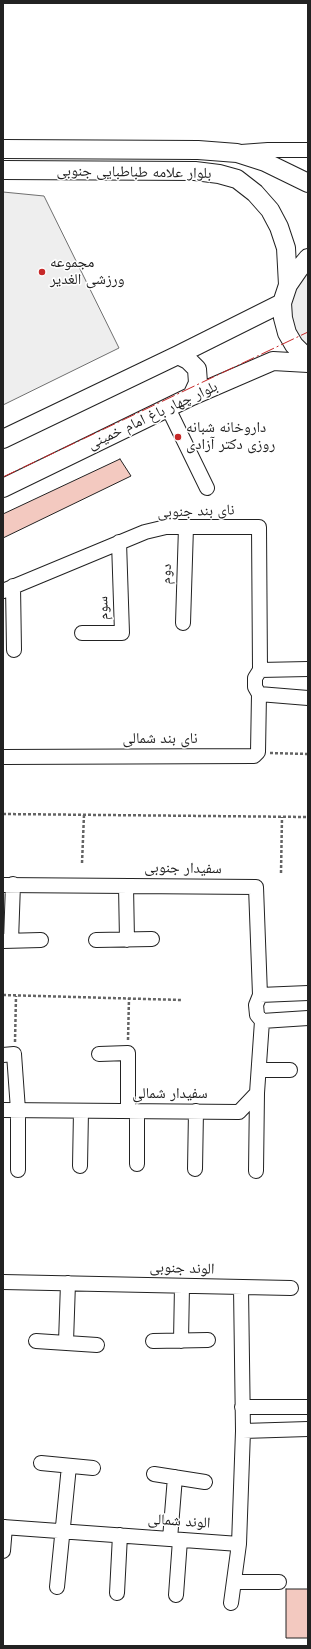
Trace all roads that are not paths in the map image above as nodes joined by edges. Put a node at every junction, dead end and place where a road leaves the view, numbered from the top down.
1 (3, 148) edge
2 (308, 150) edge
3 (237, 153) junction
4 (3, 170) edge
5 (308, 183) edge
6 (308, 258) edge
7 (288, 285) junction
8 (282, 303) junction
9 (178, 355) junction
10 (308, 359) edge
11 (308, 363) edge
12 (192, 396) junction
13 (168, 408) junction
14 (3, 439) edge
15 (3, 488) edge
16 (207, 488) dead end
17 (186, 527) junction
18 (119, 542) junction
19 (8, 588) edge
20 (183, 623) dead end
21 (82, 633) dead end
22 (14, 650) dead end
23 (308, 669) edge
24 (260, 670) junction
25 (258, 694) junction
26 (308, 698) edge
27 (3, 757) edge
28 (8, 885) edge
29 (126, 886) junction
30 (152, 939) dead end
31 (7, 940) edge
32 (41, 940) dead end
33 (96, 940) dead end
34 (127, 940) junction
35 (308, 992) edge
36 (260, 995) junction
37 (308, 1018) edge
38 (262, 1021) junction
39 (9, 1054) edge
40 (99, 1054) dead end
41 (259, 1070) junction
42 (290, 1070) dead end
43 (258, 1093) junction
44 (3, 1110) edge
45 (18, 1110) junction
46 (81, 1111) junction
47 (133, 1111) junction
48 (196, 1112) junction
49 (137, 1164) dead end
50 (80, 1166) dead end
51 (195, 1169) dead end
52 (18, 1170) dead end
53 (256, 1171) dead end
54 (3, 1282) edge
55 (68, 1283) junction
56 (182, 1286) junction
57 (241, 1288) junction
58 (291, 1288) dead end
59 (153, 1340) dead end
60 (208, 1340) dead end
61 (36, 1341) dead end
62 (181, 1341) junction
63 (66, 1342) junction
64 (97, 1345) dead end
65 (242, 1407) junction
66 (308, 1407) edge
67 (308, 1429) edge
68 (243, 1431) junction
69 (41, 1463) dead end
70 (69, 1466) junction
71 (92, 1468) dead end
72 (154, 1474) dead end
73 (175, 1477) junction
74 (205, 1482) dead end
75 (4, 1527) edge
76 (62, 1531) junction
77 (120, 1535) junction
78 (175, 1539) junction
79 (239, 1544) junction
80 (3, 1551) edge
81 (234, 1582) junction
82 (279, 1582) dead end
83 (56, 1587) dead end
84 (117, 1593) dead end
85 (176, 1595) dead end
86 (231, 1603) dead end

1 - 3 main road, بلوار علامه طباطبایی جنوبی
2 - 3 street
3 - 5 main road, بلوار علامه طباطبایی جنوبی
4 - 7 main road, بلوار علامه طباطبایی جنوبی
6 - 7 main road
7 - 8 main road
8 - 9 main road
8 - 10 main road
9 - 12 main road
9 - 14 main road
11 - 12 main road, بلوار چهار باغ امام خمینی
12 - 13 main road, بلوار چهار باغ امام خمینی
13 - 15 main road, بلوار چهار باغ امام خمینی
13 - 16 street
17 - 18 street, نای بند جنوبی
17 - 20 street, دوم
17 - 24 street, نای بند جنوبی
18 - 19 street, نای بند جنوبی
18 - 21 street, سوم
19 - 22 street
23 - 24 street
24 - 25 street
25 - 26 street
25 - 27 street, نای بند شمالی
28 - 29 street, سفیدار جنوبی
28 - 31 street
29 - 34 street
29 - 36 street, سفیدار جنوبی
30 - 34 street
31 - 32 street
33 - 34 street
35 - 36 street
36 - 38 street
37 - 38 street
38 - 41 street
39 - 45 street
40 - 47 street
41 - 42 street
41 - 43 street
43 - 48 street, سفیدار شمالی
43 - 53 street
44 - 45 street, سفیدار شمالی
45 - 46 street, سفیدار شمالی
45 - 52 street
46 - 47 street, سفیدار شمالی
46 - 50 street
47 - 48 street, سفیدار شمالی
47 - 49 street
48 - 51 street
54 - 55 street, الوند جنوبی
55 - 56 street, الوند جنوبی
55 - 63 street
56 - 57 street, الوند جنوبی
56 - 62 street
57 - 58 street
57 - 65 street
59 - 62 street
60 - 62 street
61 - 63 street
63 - 64 street
65 - 66 street
65 - 68 street
67 - 68 street
68 - 79 street
69 - 70 street
70 - 71 street
70 - 76 street
72 - 73 street
73 - 74 street
73 - 78 street
75 - 76 street, الوند شمالی
75 - 80 street
76 - 77 street, الوند شمالی
76 - 83 street
77 - 78 street, الوند شمالی
77 - 84 street
78 - 79 street, الوند شمالی
78 - 85 street
79 - 81 street
81 - 82 street
81 - 86 street

